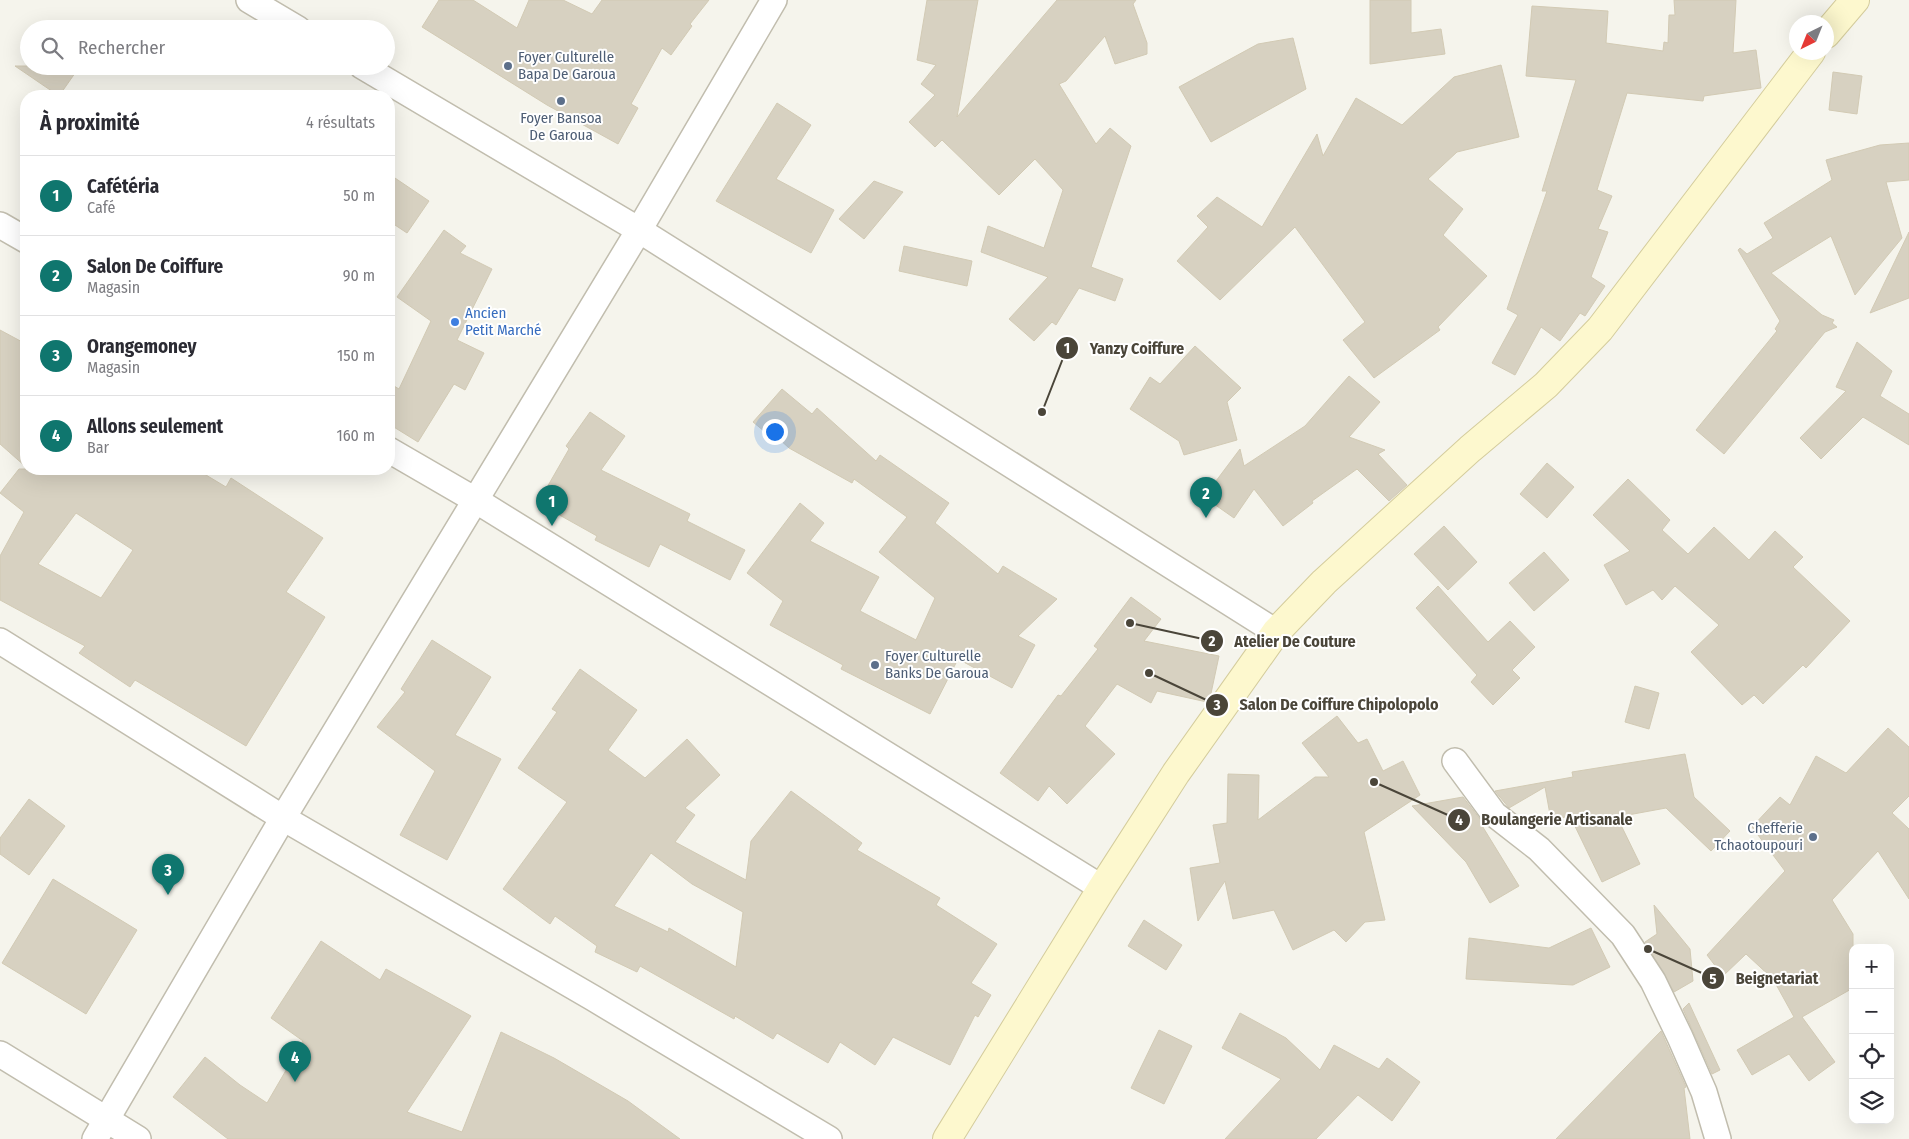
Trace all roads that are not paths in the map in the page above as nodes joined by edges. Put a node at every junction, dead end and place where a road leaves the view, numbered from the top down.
1 (250, 0) edge
2 (774, 0) edge
3 (1855, 0) edge
4 (283, 20) edge
5 (1834, 25) edge
6 (1805, 60) edge
7 (377, 75) edge
8 (0, 225) edge
9 (640, 230) junction
10 (20, 237) edge
11 (395, 453) edge
12 (477, 500) junction
13 (1276, 632) junction
14 (0, 641) edge
15 (1455, 761) dead end
16 (283, 818) junction
17 (1102, 888) junction
18 (0, 1054) edge
19 (101, 1130) edge
20 (138, 1139) edge
21 (829, 1139) edge
22 (947, 1139) edge
23 (1718, 1139) edge

1 - 4 street
2 - 9 street
3 - 5 street
6 - 13 street
7 - 9 street
8 - 10 street
9 - 12 street
9 - 13 street
11 - 12 street
12 - 16 street
12 - 17 street
13 - 17 street
14 - 16 street
15 - 23 street
16 - 19 street
16 - 21 street
17 - 22 street
18 - 19 street
19 - 20 street

